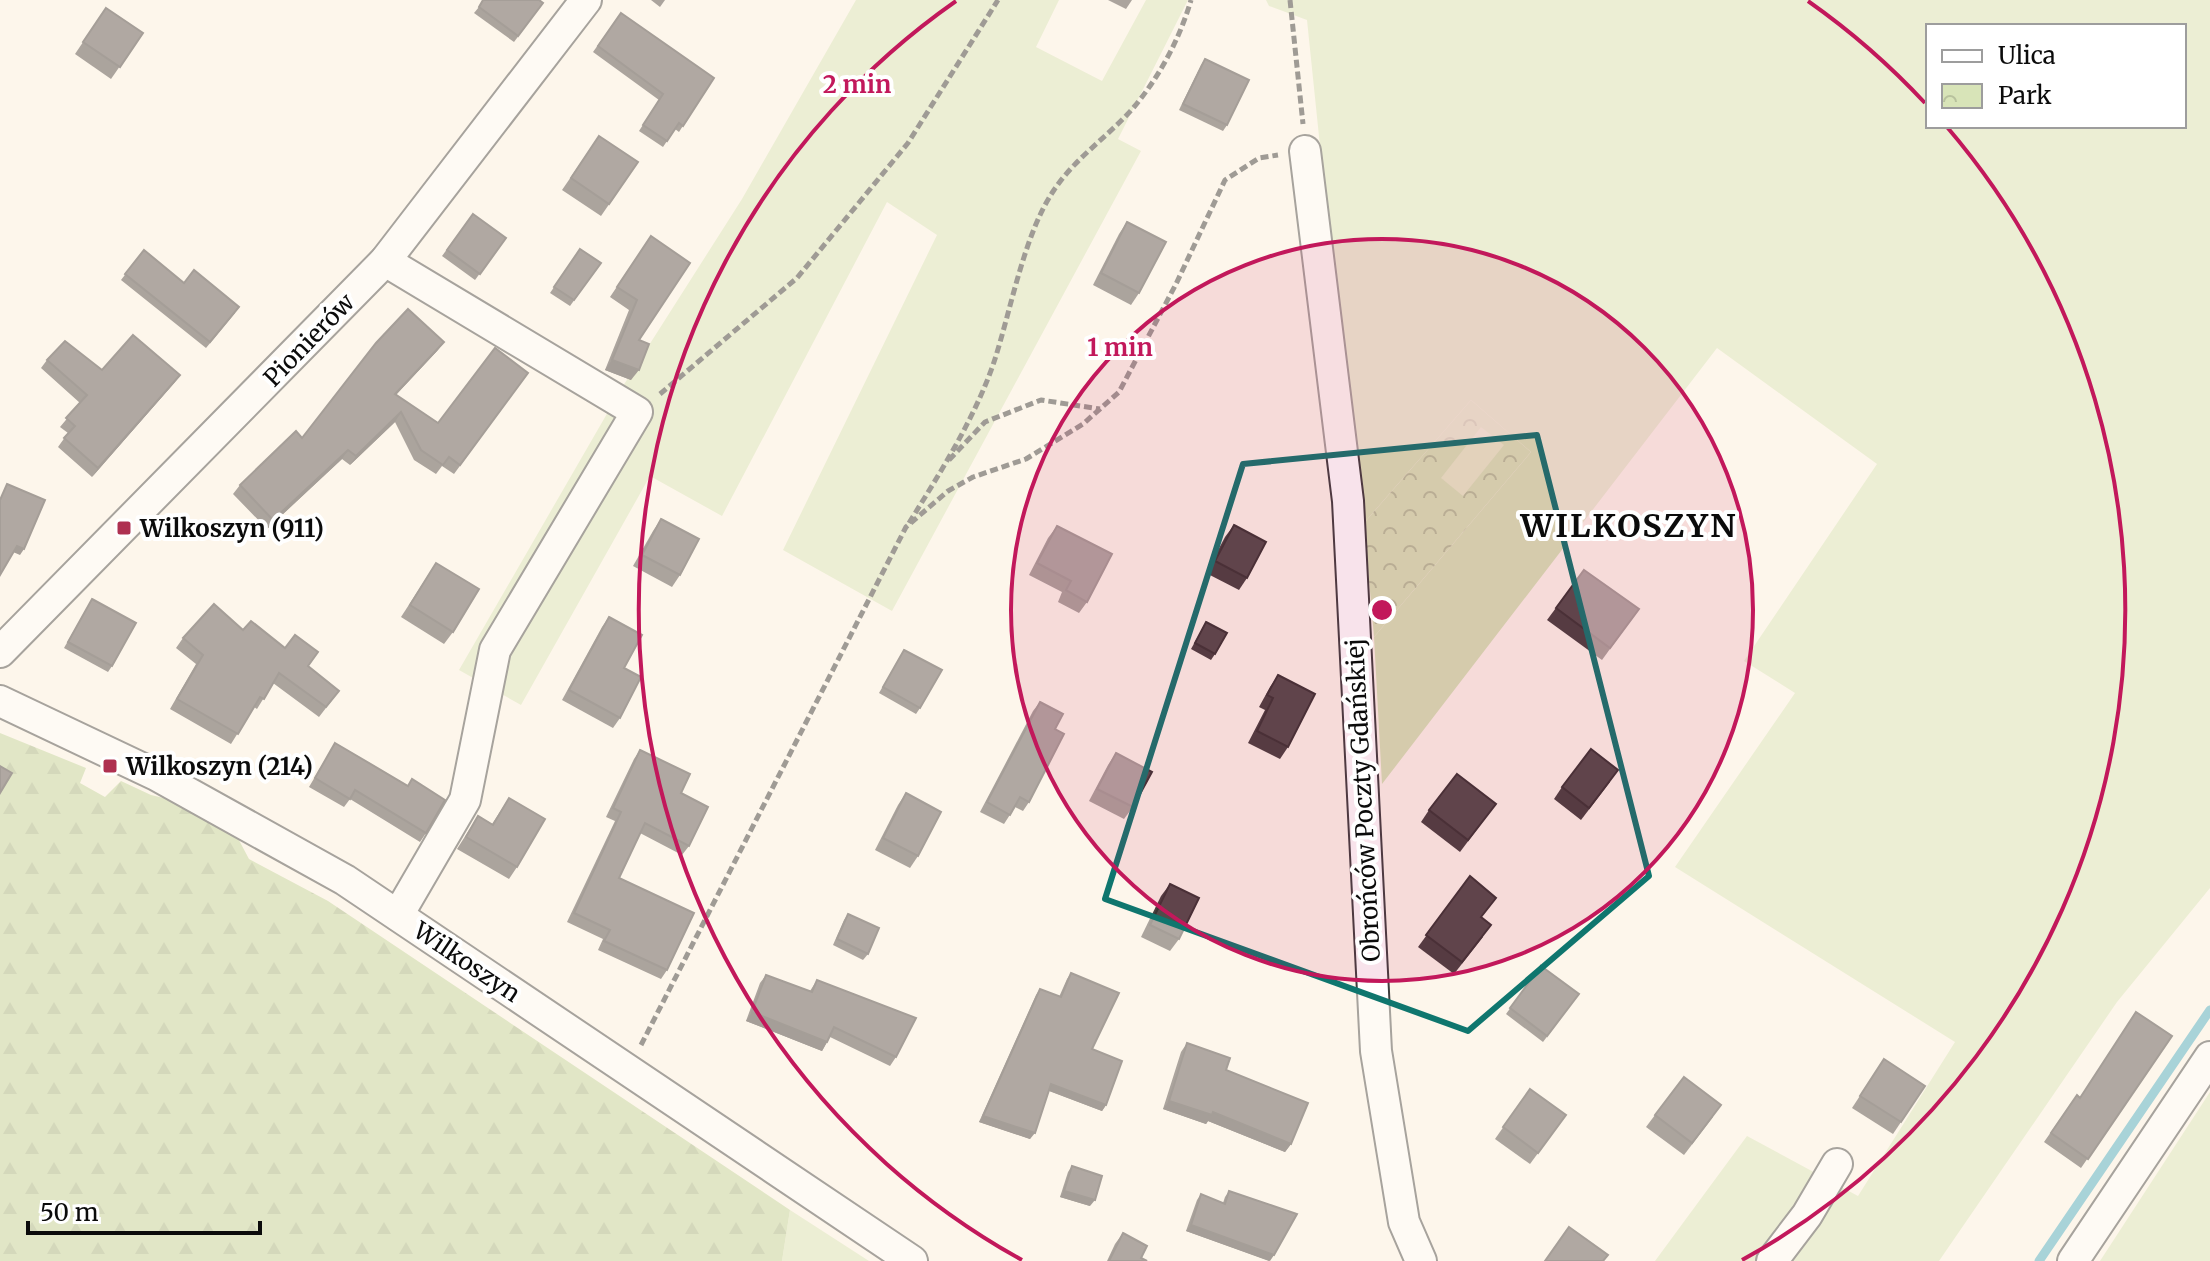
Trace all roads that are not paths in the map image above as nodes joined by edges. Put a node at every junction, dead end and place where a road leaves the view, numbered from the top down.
1 (586, 0) edge
2 (1305, 151) road end
3 (385, 261) junction
4 (0, 652) edge
5 (0, 701) edge
6 (398, 915) junction
7 (2210, 1057) edge
8 (1837, 1164) dead end
9 (912, 1261) edge
10 (1421, 1261) edge
11 (1772, 1261) edge
12 (2073, 1261) edge

1 - 3 street, Pionierów
2 - 10 street, Obrońców Poczty Gdańskiej
3 - 4 street, Pionierów
3 - 6 street
5 - 6 street, Wilkoszyn
6 - 9 street, Wilkoszyn
7 - 12 street
8 - 11 street

